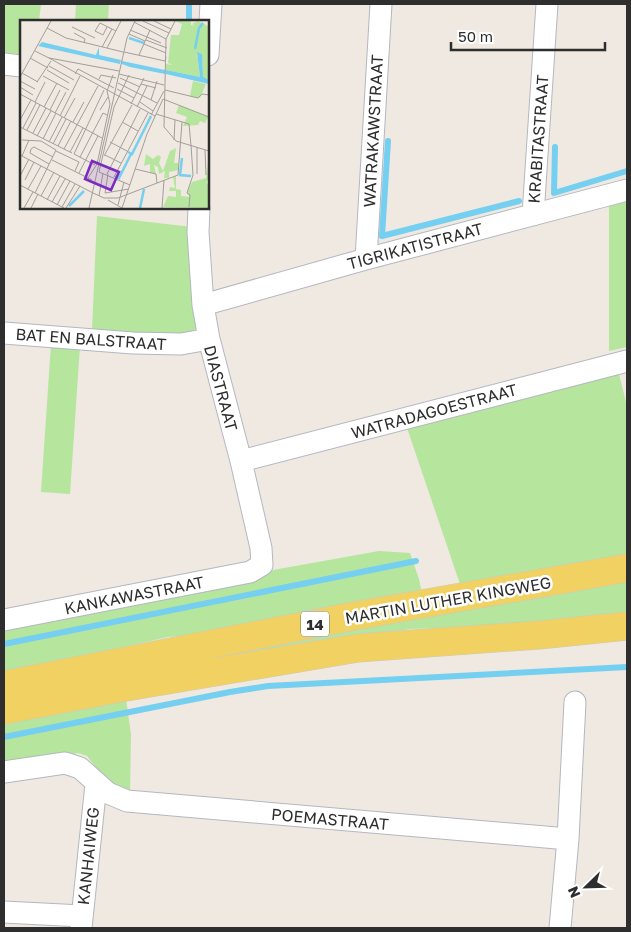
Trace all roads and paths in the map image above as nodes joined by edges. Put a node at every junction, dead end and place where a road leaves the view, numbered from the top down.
1 (212, 4) edge
2 (381, 4) edge
3 (547, 4) edge
4 (209, 43) edge
5 (4, 64) edge
6 (20, 66) edge
7 (627, 190) edge
8 (199, 209) edge
9 (533, 215) junction
10 (366, 259) junction
11 (202, 305) junction
12 (4, 333) edge
13 (208, 339) junction
14 (627, 361) edge
15 (241, 461) junction
16 (262, 565) joint
17 (627, 568) edge
18 (4, 620) edge
19 (627, 626) edge
20 (4, 685) edge
21 (575, 702) dead end
22 (4, 710) edge
23 (4, 772) edge
24 (96, 784) junction
25 (568, 839) junction
26 (4, 912) edge
27 (81, 922) edge
28 (560, 928) edge

1 - 4 street
2 - 10 street, WATRAKAWSTRAAT
3 - 9 street, KRABITASTRAAT
5 - 6 street
7 - 9 street, TIGRIKATISTRAAT
8 - 11 street, DIASTRAAT
9 - 10 street, TIGRIKATISTRAAT
10 - 11 street, TIGRIKATISTRAAT
11 - 13 street, DIASTRAAT
12 - 13 street, BAT EN BALSTRAAT
13 - 15 street, DIASTRAAT
14 - 15 street, WATRADAGOESTRAAT
15 - 16 street, DIASTRAAT
16 - 18 street, KANKAWASTRAAT
17 - 20 main road, MARTIN LUTHER KINGWEG / 14
19 - 22 main road, MARTIN LUTHER KINGWEG / 14
21 - 25 street
23 - 24 street, POEMASTRAAT
24 - 25 street, POEMASTRAAT
24 - 27 street, KANHAIWEG
25 - 28 street
26 - 27 street

